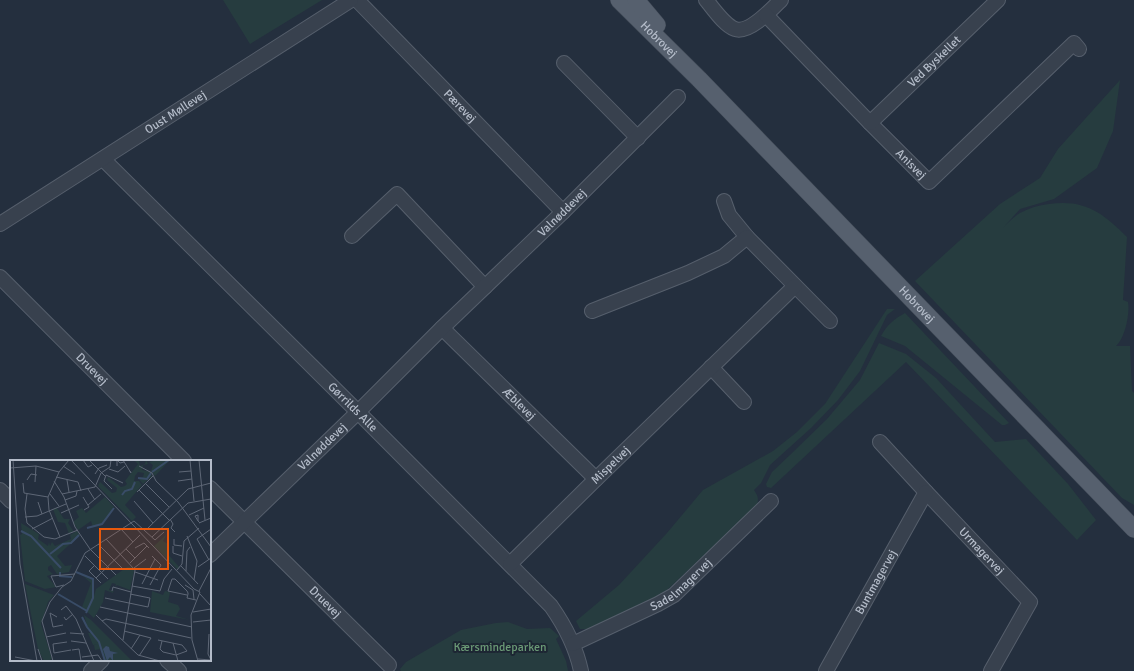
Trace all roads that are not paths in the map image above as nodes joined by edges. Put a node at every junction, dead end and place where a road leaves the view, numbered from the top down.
1 (351, 0) edge
2 (357, 0) edge
3 (619, 0) edge
4 (636, 0) edge
5 (706, 0) edge
6 (781, 0) edge
7 (998, 0) edge
8 (766, 15) junction
9 (1079, 49) dead end
10 (564, 63) dead end
11 (699, 79) junction
12 (678, 98) dead end
13 (870, 123) junction
14 (638, 138) junction
15 (103, 159) junction
16 (724, 201) dead end
17 (563, 212) junction
18 (0, 224) edge
19 (352, 236) dead end
20 (747, 237) junction
21 (0, 277) edge
22 (795, 286) junction
23 (485, 287) junction
24 (592, 310) dead end
25 (830, 321) dead end
26 (442, 328) junction
27 (711, 367) junction
28 (744, 402) dead end
29 (358, 412) junction
30 (880, 442) dead end
31 (183, 460) edge
32 (596, 479) junction
33 (211, 489) edge
34 (0, 490) edge
35 (926, 492) junction
36 (10, 500) edge
37 (771, 501) dead end
38 (244, 522) junction
39 (1134, 529) edge
40 (211, 554) edge
41 (510, 564) junction
42 (573, 644) junction
43 (101, 661) edge
44 (168, 661) edge
45 (389, 665) dead end
46 (91, 671) edge
47 (179, 671) edge
48 (581, 671) edge
49 (826, 671) edge
50 (991, 671) edge

1 - 15 street, Oust Møllevej
2 - 17 street, Pærevej
3 - 11 main road, Hobrovej
4 - 11 main road, Hobrovej
5 - 8 street
6 - 8 street
7 - 13 street, Ved Byskellet
8 - 13 street, Anisvej
9 - 13 street, Anisvej
10 - 14 street
11 - 39 main road, Hobrovej
12 - 14 street, Valnøddevej
14 - 17 street, Valnøddevej
15 - 18 street, Oust Møllevej
15 - 29 street, Gørrilds Alle
16 - 20 street
17 - 23 street, Valnøddevej
19 - 23 street
20 - 22 street
20 - 24 street
21 - 31 street, Druevej
22 - 25 street
22 - 27 street, Mispelvej
23 - 26 street, Valnøddevej
26 - 29 street, Valnøddevej
26 - 32 street, Æblevej
27 - 28 street
27 - 32 street, Mispelvej
29 - 38 street, Valnøddevej
29 - 41 street, Gørrilds Alle
30 - 35 street, Urmagervej
32 - 41 street, Mispelvej
33 - 38 street, Druevej
34 - 36 street
35 - 49 street, Buntmagervej
35 - 50 street, Urmagervej
37 - 42 street, Sadelmagervej
38 - 40 street, Valnøddevej
38 - 45 street, Druevej
41 - 42 street, Gørrilds Alle
42 - 48 street, Gørrilds Alle
43 - 46 street
44 - 47 street

